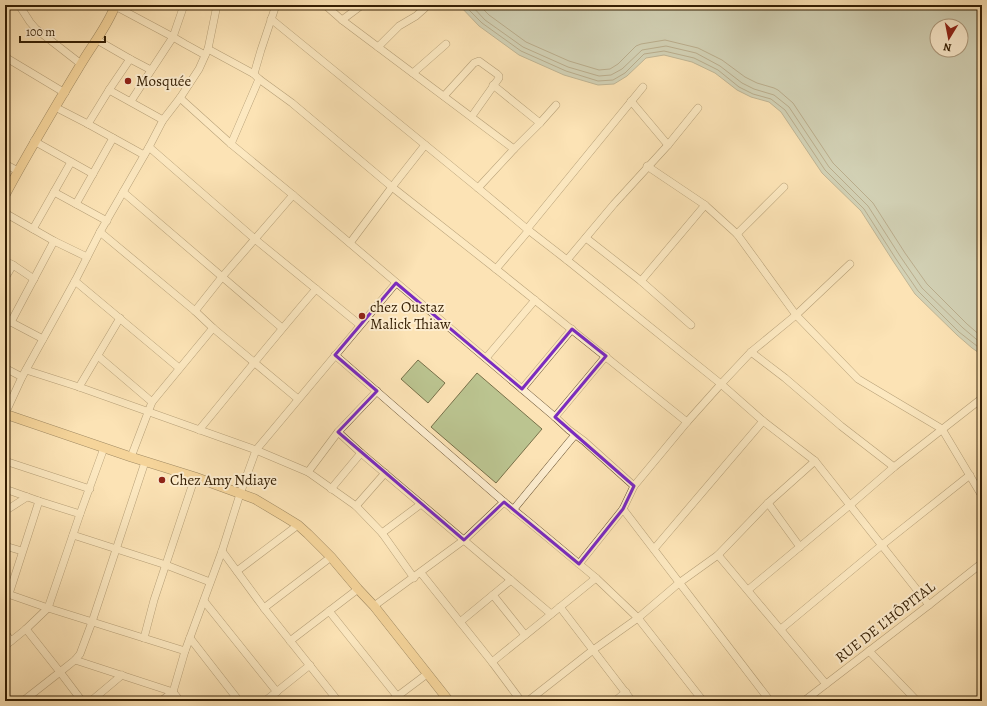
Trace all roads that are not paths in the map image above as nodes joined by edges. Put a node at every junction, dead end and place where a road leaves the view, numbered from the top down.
1 (19, 5) edge
2 (184, 5) edge
3 (217, 5) edge
4 (276, 5) edge
5 (325, 5) edge
6 (362, 5) edge
7 (116, 6) edge
8 (425, 8) dead end
9 (272, 19) junction
10 (342, 20) junction
11 (173, 37) junction
12 (97, 40) junction
13 (446, 44) dead end
14 (378, 47) junction
15 (207, 52) junction
16 (5, 57) edge
17 (130, 59) junction
18 (81, 64) junction
19 (151, 70) junction
20 (413, 73) junction
21 (257, 76) junction
22 (493, 85) junction
23 (643, 88) dead end
24 (109, 90) junction
25 (64, 92) junction
26 (444, 96) junction
27 (180, 98) junction
28 (131, 101) junction
29 (630, 101) junction
30 (556, 105) dead end
31 (55, 108) junction
32 (698, 108) dead end
33 (472, 116) junction
34 (163, 120) junction
35 (540, 123) junction
36 (88, 124) junction
37 (113, 138) junction
38 (34, 141) junction
39 (231, 144) junction
40 (426, 145) junction
41 (668, 145) junction
42 (149, 148) junction
43 (514, 149) junction
44 (144, 156) junction
45 (71, 162) junction
46 (5, 164) edge
47 (647, 166) junction
48 (18, 171) junction
49 (93, 174) junction
50 (392, 187) junction
51 (784, 187) dead end
52 (478, 188) junction
53 (54, 192) junction
54 (123, 192) junction
55 (5, 195) edge
56 (293, 195) junction
57 (76, 204) junction
58 (705, 205) junction
59 (5, 213) edge
60 (107, 221) junction
61 (33, 229) junction
62 (528, 230) junction
63 (100, 232) junction
64 (737, 234) junction
65 (586, 238) junction
66 (54, 240) junction
67 (256, 240) junction
68 (350, 243) junction
69 (87, 257) junction
70 (567, 260) junction
71 (5, 262) edge
72 (850, 264) dead end
73 (13, 265) junction
74 (496, 269) junction
75 (222, 277) junction
76 (5, 278) edge
77 (34, 279) junction
78 (75, 281) junction
79 (641, 281) junction
80 (396, 283) junction
81 (316, 289) junction
82 (535, 300) junction
83 (195, 311) junction
84 (796, 315) junction
85 (120, 318) junction
86 (8, 320) edge
87 (360, 325) junction
88 (691, 325) dead end
89 (213, 328) junction
90 (282, 328) junction
91 (572, 329) junction
92 (43, 339) junction
93 (751, 352) junction
94 (335, 355) junction
95 (98, 356) junction
96 (606, 356) junction
97 (486, 358) junction
98 (255, 362) junction
99 (5, 368) edge
100 (179, 368) junction
101 (26, 370) junction
102 (22, 377) junction
103 (721, 384) junction
104 (79, 387) junction
105 (522, 388) junction
106 (376, 391) junction
107 (298, 399) junction
108 (981, 399) edge
109 (152, 402) junction
110 (148, 411) junction
111 (5, 414) edge
112 (555, 417) junction
113 (763, 421) junction
114 (687, 422) junction
115 (942, 429) junction
116 (199, 430) junction
117 (338, 432) junction
118 (575, 435) junction
119 (104, 448) junction
120 (256, 450) junction
121 (361, 453) junction
122 (131, 457) junction
123 (5, 461) edge
124 (815, 461) junction
125 (145, 462) junction
126 (894, 467) junction
127 (308, 472) junction
128 (385, 473) junction
129 (970, 475) junction
130 (195, 477) junction
131 (634, 486) junction
132 (5, 489) edge
133 (90, 489) junction
134 (331, 489) junction
135 (240, 494) junction
136 (982, 496) edge
137 (27, 497) junction
138 (39, 501) junction
139 (504, 502) junction
140 (768, 503) junction
141 (421, 504) junction
142 (850, 505) junction
143 (356, 506) junction
144 (623, 509) junction
145 (513, 510) junction
146 (5, 511) edge
147 (80, 514) junction
148 (298, 526) junction
149 (382, 534) junction
150 (73, 536) junction
151 (464, 540) junction
152 (882, 545) junction
153 (5, 546) edge
154 (800, 547) junction
155 (116, 550) junction
156 (654, 550) junction
157 (22, 551) junction
158 (222, 551) junction
159 (718, 555) junction
160 (331, 556) junction
161 (982, 563) edge
162 (579, 564) junction
163 (166, 565) junction
164 (237, 571) junction
165 (418, 575) junction
166 (596, 578) junction
167 (511, 580) junction
168 (210, 582) junction
169 (679, 583) junction
170 (358, 588) junction
171 (748, 590) junction
172 (7, 594) edge
173 (493, 595) junction
174 (204, 601) junction
175 (929, 605) junction
176 (374, 606) junction
177 (560, 607) junction
178 (48, 608) junction
179 (264, 608) junction
180 (329, 611) junction
181 (551, 614) junction
182 (638, 618) junction
183 (92, 622) junction
184 (460, 622) junction
185 (26, 629) junction
186 (781, 629) junction
187 (5, 633) edge
188 (525, 635) junction
189 (144, 638) junction
190 (190, 638) junction
191 (290, 641) junction
192 (8, 644) edge
193 (593, 650) junction
194 (185, 651) junction
195 (869, 651) junction
196 (75, 660) junction
197 (492, 662) junction
198 (310, 665) junction
199 (60, 672) junction
200 (427, 674) junction
201 (122, 676) junction
202 (826, 684) junction
203 (173, 692) junction
204 (277, 692) junction
205 (626, 692) junction
206 (397, 700) edge
207 (23, 701) edge
208 (82, 701) edge
209 (91, 701) edge
210 (161, 701) edge
211 (180, 701) edge
212 (239, 701) edge
213 (265, 701) edge
214 (337, 701) edge
215 (449, 701) edge
216 (520, 701) edge
217 (528, 701) edge
218 (615, 701) edge
219 (632, 701) edge
220 (703, 701) edge
221 (770, 701) edge
222 (804, 701) edge
223 (917, 701) edge

1 - 18 street
2 - 11 street
3 - 15 street
4 - 9 street
5 - 10 street
6 - 10 street
7 - 11 street
7 - 12 main road
8 - 14 street
9 - 21 street
9 - 40 street
10 - 14 street
11 - 15 street
11 - 19 street
12 - 17 street
12 - 18 main road
13 - 20 street
14 - 20 street
15 - 21 street
15 - 27 street
16 - 25 street
17 - 19 street
17 - 24 street
18 - 25 main road
19 - 28 street
20 - 26 street
21 - 39 street
21 - 50 street
22 - 26 street
22 - 33 street
22 - 35 street
23 - 29 street
24 - 28 street
24 - 36 street
25 - 31 main road
26 - 33 street
27 - 34 street
27 - 39 street
28 - 34 street
29 - 41 street
29 - 62 street
30 - 35 street
31 - 36 street
31 - 38 main road
32 - 41 street
33 - 43 street
34 - 42 street
35 - 43 street
36 - 37 street
37 - 44 street
37 - 49 street
38 - 45 street
38 - 48 main road
39 - 56 street
40 - 50 street
40 - 52 street
41 - 47 street
42 - 44 street
42 - 67 street
43 - 52 street
44 - 54 street
45 - 49 street
45 - 53 street
46 - 48 street
47 - 58 street
47 - 65 street
48 - 55 main road
49 - 57 street
50 - 68 street
50 - 74 street
51 - 64 street
52 - 62 street
53 - 57 street
53 - 61 street
54 - 60 street
54 - 75 street
56 - 67 street
56 - 68 street
57 - 60 street
58 - 64 street
58 - 79 street
59 - 61 street
60 - 63 street
61 - 66 street
62 - 70 street
62 - 74 street
63 - 69 street
63 - 83 street
64 - 84 street
65 - 70 street
65 - 79 street
66 - 69 street
66 - 77 street
67 - 75 street
67 - 81 street
68 - 80 street
69 - 78 street
70 - 103 street
71 - 73 street
72 - 84 street
73 - 76 street
73 - 77 street
74 - 82 street
75 - 83 street
75 - 90 street
77 - 86 street
78 - 85 street
78 - 92 street
79 - 88 street
80 - 87 street
80 - 97 street
81 - 87 street
81 - 90 street
82 - 91 street
82 - 97 street
83 - 89 street
84 - 93 street
84 - 115 street
85 - 95 street
85 - 100 street
86 - 92 street
87 - 94 street
89 - 98 street
89 - 100 street
90 - 98 street
91 - 96 street
91 - 105 street
92 - 101 street
93 - 103 street
93 - 126 street
94 - 106 street
94 - 107 street
95 - 104 street
95 - 109 street
96 - 112 street
96 - 114 street
97 - 105 street
98 - 107 street
98 - 116 street
99 - 102 street
100 - 109 street
101 - 102 street
101 - 104 street
102 - 111 street
103 - 113 street
103 - 114 street
104 - 110 street
105 - 112 street
106 - 117 street
106 - 139 street
107 - 120 street
108 - 115 street
109 - 110 street
110 - 116 street
110 - 122 street
111 - 119 main road
112 - 118 street
113 - 124 street
113 - 156 street
114 - 131 street
115 - 126 street
115 - 129 street
116 - 120 street
117 - 121 street
117 - 127 street
118 - 131 street
118 - 145 street
119 - 122 main road
119 - 133 street
120 - 127 street
120 - 135 street
121 - 128 street
121 - 134 street
122 - 125 main road
123 - 133 street
124 - 140 street
124 - 142 street
125 - 130 main road
125 - 155 street
126 - 142 street
127 - 134 street
128 - 141 street
128 - 143 street
129 - 136 street
129 - 152 street
130 - 135 main road
130 - 163 street
131 - 144 street
132 - 137 street
133 - 147 street
134 - 143 street
135 - 148 main road
135 - 158 street
137 - 138 street
137 - 146 street
138 - 147 street
138 - 157 street
139 - 145 street
139 - 151 street
140 - 154 street
140 - 159 street
141 - 149 street
141 - 151 street
142 - 152 street
142 - 154 street
143 - 149 street
144 - 156 street
144 - 162 street
145 - 162 street
147 - 150 street
148 - 160 main road
148 - 164 street
149 - 165 street
150 - 155 street
150 - 178 street
151 - 165 street
151 - 167 street
152 - 175 street
152 - 186 street
153 - 157 street
154 - 171 street
155 - 163 street
155 - 183 street
156 - 169 street
157 - 172 street
158 - 164 street
158 - 168 street
159 - 169 street
159 - 171 street
160 - 170 main road
160 - 179 street
161 - 175 street, RUE DE L'HÔPITAL
162 - 166 street
163 - 168 street
163 - 189 street
164 - 179 street
165 - 176 street
165 - 184 street
166 - 177 street
166 - 182 street
167 - 173 street
167 - 181 street
168 - 174 street
169 - 182 street
169 - 221 street
170 - 176 main road
170 - 180 street
171 - 186 street
172 - 178 street
173 - 184 street
173 - 188 street
174 - 190 street
174 - 204 street
175 - 195 street, RUE DE L'HÔPITAL
176 - 200 main road
177 - 181 street
177 - 193 street
178 - 183 street
178 - 185 street
179 - 191 street
180 - 191 street
180 - 206 street
181 - 188 street
182 - 193 street
182 - 220 street
183 - 189 street
183 - 196 street
184 - 197 street
185 - 192 street
185 - 199 street
186 - 202 street
187 - 192 street
188 - 197 street
189 - 194 street
190 - 194 street
190 - 212 street
191 - 198 street
193 - 205 street
193 - 217 street
194 - 203 street
195 - 202 street, RUE DE L'HÔPITAL
195 - 223 street
196 - 199 street
196 - 201 street
197 - 216 street
198 - 204 street
198 - 214 street
199 - 207 street
199 - 208 street
200 - 206 street
200 - 215 main road
201 - 203 street
201 - 209 street
202 - 222 street, RUE DE L'HÔPITAL
203 - 210 street
203 - 211 street
204 - 213 street
205 - 218 street
205 - 219 street

